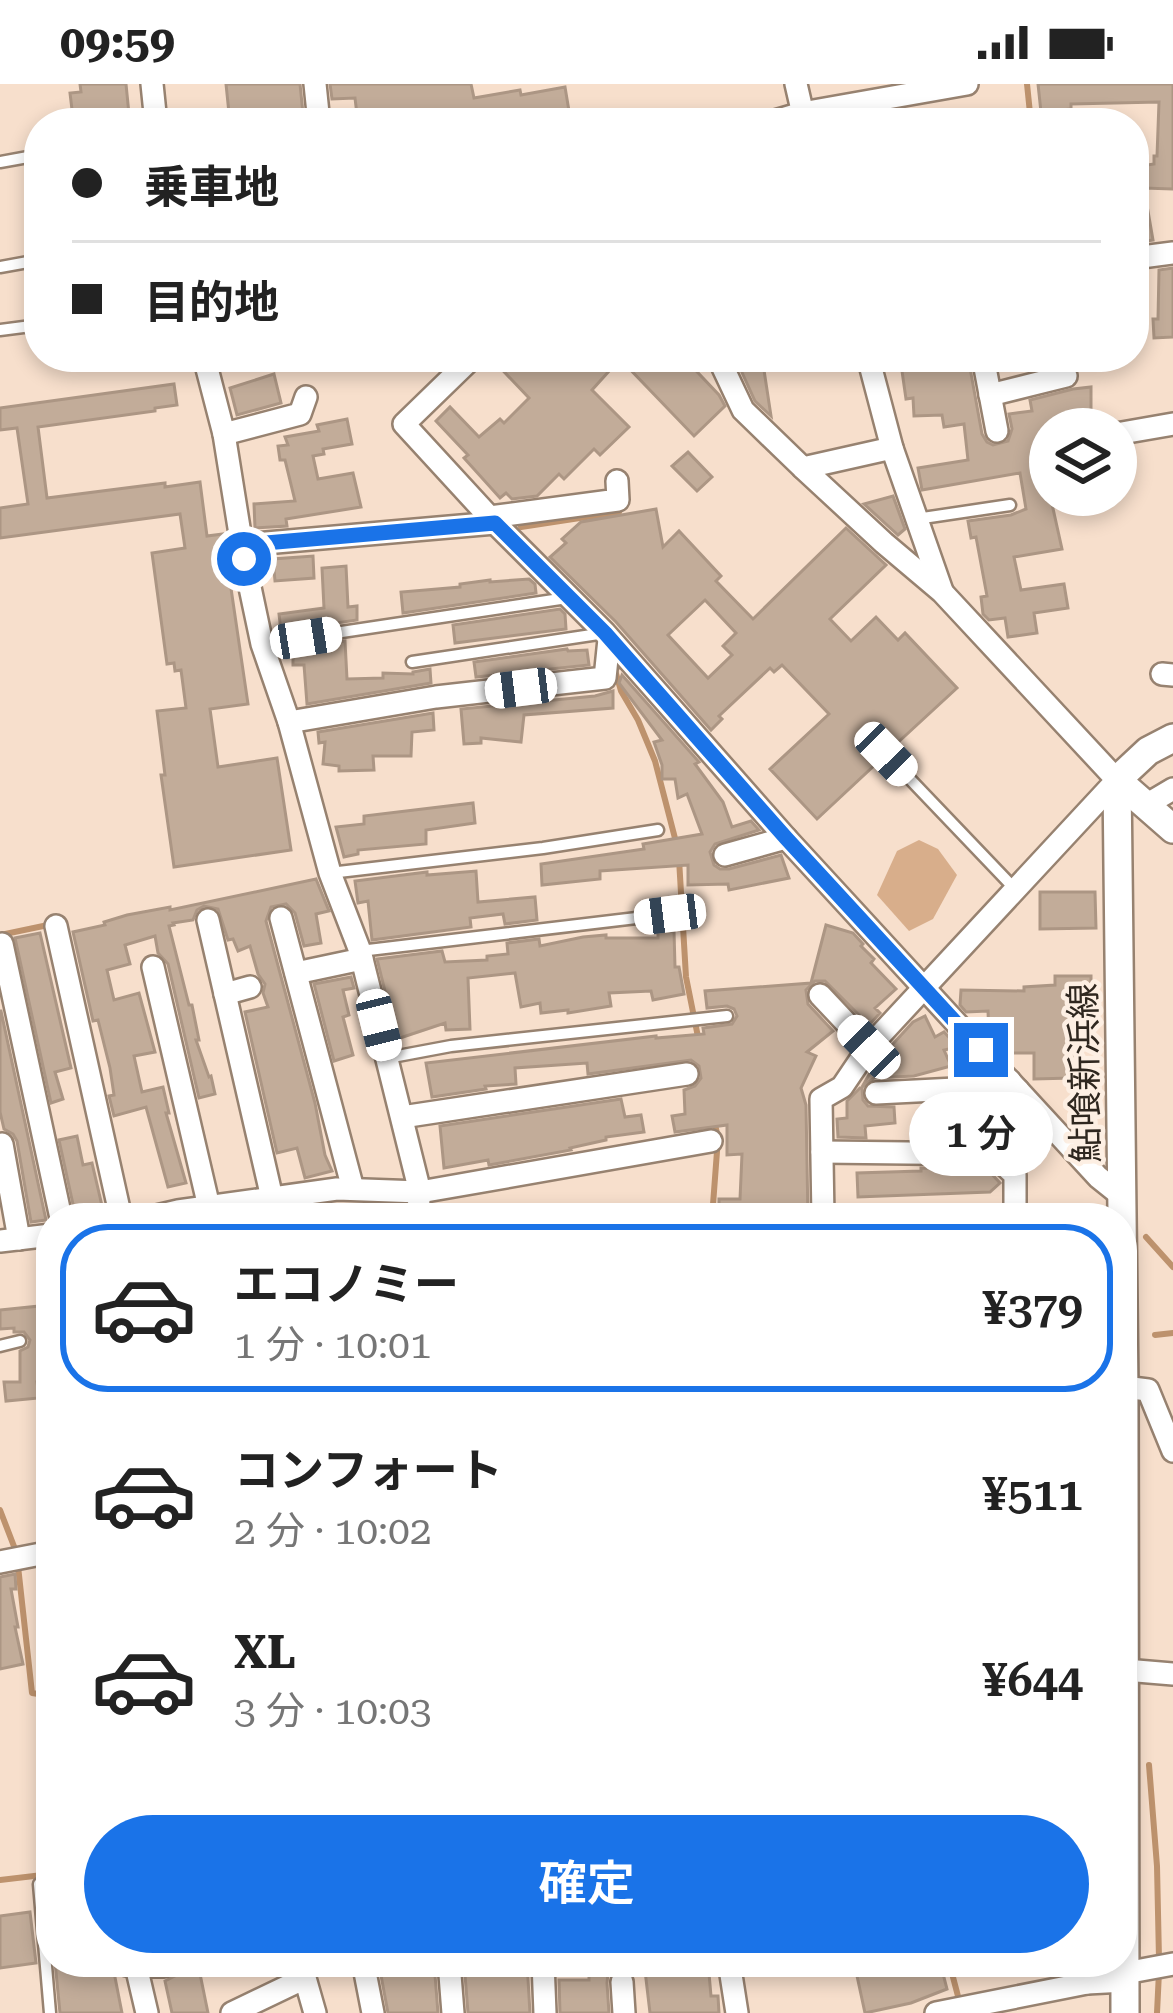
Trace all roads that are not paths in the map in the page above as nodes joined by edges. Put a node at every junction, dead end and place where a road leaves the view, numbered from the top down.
1 (967, 84) edge
2 (851, 108) edge
3 (208, 372) edge
4 (458, 372) edge
5 (723, 372) edge
6 (872, 372) edge
7 (986, 372) edge
8 (1066, 376) dead end
9 (990, 394) junction
10 (306, 397) dead end
11 (1173, 424) edge
12 (1137, 430) edge
13 (998, 431) dead end
14 (224, 434) junction
15 (892, 448) junction
16 (803, 468) junction
17 (617, 482) dead end
18 (1010, 505) dead end
19 (916, 519) junction
20 (492, 520) junction
21 (243, 545) junction
22 (942, 592) junction
23 (570, 598) junction
24 (607, 636) junction
25 (262, 644) junction
26 (412, 662) dead end
27 (289, 722) junction
28 (1173, 738) edge
29 (886, 754) dead end
30 (1117, 780) junction
31 (1173, 789) edge
32 (1146, 805) junction
33 (1173, 829) edge
34 (658, 830) dead end
35 (786, 838) junction
36 (724, 854) dead end
37 (330, 873) junction
38 (1015, 889) junction
39 (670, 914) dead end
40 (281, 918) dead end
41 (208, 920) dead end
42 (56, 926) dead end
43 (2, 944) edge
44 (361, 955) junction
45 (153, 968) dead end
46 (296, 973) junction
47 (250, 986) dead end
48 (924, 988) junction
49 (225, 994) junction
50 (820, 995) dead end
51 (727, 1016) dead end
52 (869, 1047) junction
53 (387, 1058) junction
54 (687, 1074) dead end
55 (1014, 1085) junction
56 (876, 1093) dead end
57 (402, 1117) junction
58 (711, 1142) dead end
59 (2, 1144) edge
60 (822, 1152) junction
61 (993, 1154) junction
62 (353, 1190) junction
63 (420, 1192) junction
64 (1123, 1197) junction
65 (272, 1198) junction
66 (58, 1203) edge
67 (118, 1203) edge
68 (208, 1203) edge
69 (237, 1203) edge
70 (419, 1203) edge
71 (823, 1203) edge
72 (1015, 1203) edge
73 (1123, 1203) edge
74 (9, 1240) edge
75 (20, 1340) dead end
76 (0, 1346) edge
77 (1137, 1389) edge
78 (1173, 1451) edge
79 (36, 1555) edge
80 (0, 1562) edge
81 (1173, 1674) edge
82 (1137, 1676) edge
83 (47, 1977) edge
84 (135, 1977) edge
85 (297, 1977) edge
86 (306, 1977) edge
87 (364, 1977) edge
88 (450, 1977) edge
89 (544, 1977) edge
90 (731, 1977) edge
91 (1067, 1977) edge
92 (1125, 1977) edge
93 (622, 1982) dead end
94 (268, 2005) edge
95 (368, 2012) edge
96 (50, 2013) edge
97 (147, 2013) edge
98 (232, 2013) edge
99 (315, 2013) edge
100 (453, 2013) edge
101 (545, 2013) edge
102 (623, 2013) edge
103 (736, 2013) edge
104 (936, 2013) edge
105 (1125, 2013) edge

1 - 2 street
3 - 14 street
4 - 20 street
5 - 16 street
6 - 15 street
7 - 9 street
8 - 9 street
9 - 13 street
10 - 14 street
11 - 12 street
14 - 21 street
15 - 16 street
15 - 19 street
16 - 22 street
17 - 20 street
18 - 19 lane
19 - 22 street
20 - 21 street
20 - 23 street
21 - 25 street
22 - 30 street
23 - 24 street
23 - 25 lane
24 - 26 lane
24 - 27 street
24 - 35 street
25 - 27 street
27 - 37 street
28 - 30 main road
29 - 38 lane
30 - 32 main road
30 - 38 street
30 - 64 main road, 鮎喰新浜線
31 - 32 street
32 - 33 main road
34 - 37 lane
35 - 36 street
35 - 48 street
37 - 44 street
38 - 48 street
39 - 44 lane
40 - 46 street
41 - 49 street
42 - 67 street
43 - 66 street
44 - 46 street
44 - 53 street
45 - 68 street
46 - 62 street
47 - 49 street
48 - 52 street
48 - 55 street
49 - 65 street
50 - 52 street
51 - 53 lane
52 - 60 street
53 - 57 street
54 - 57 street
55 - 56 street
55 - 61 street
55 - 64 street
57 - 63 street
58 - 63 street
59 - 74 street
60 - 61 street
60 - 71 street
61 - 72 street
62 - 63 street
62 - 65 street
63 - 70 street
64 - 73 main road, 鮎喰新浜線
65 - 69 street
75 - 76 lane
77 - 78 street
79 - 80 street
81 - 82 street
83 - 96 lane
84 - 97 street
85 - 94 street
86 - 99 street
87 - 95 street
88 - 100 street
89 - 101 street
90 - 103 street
91 - 104 street
92 - 105 main road, 鮎喰新浜線
93 - 102 street
94 - 98 street

